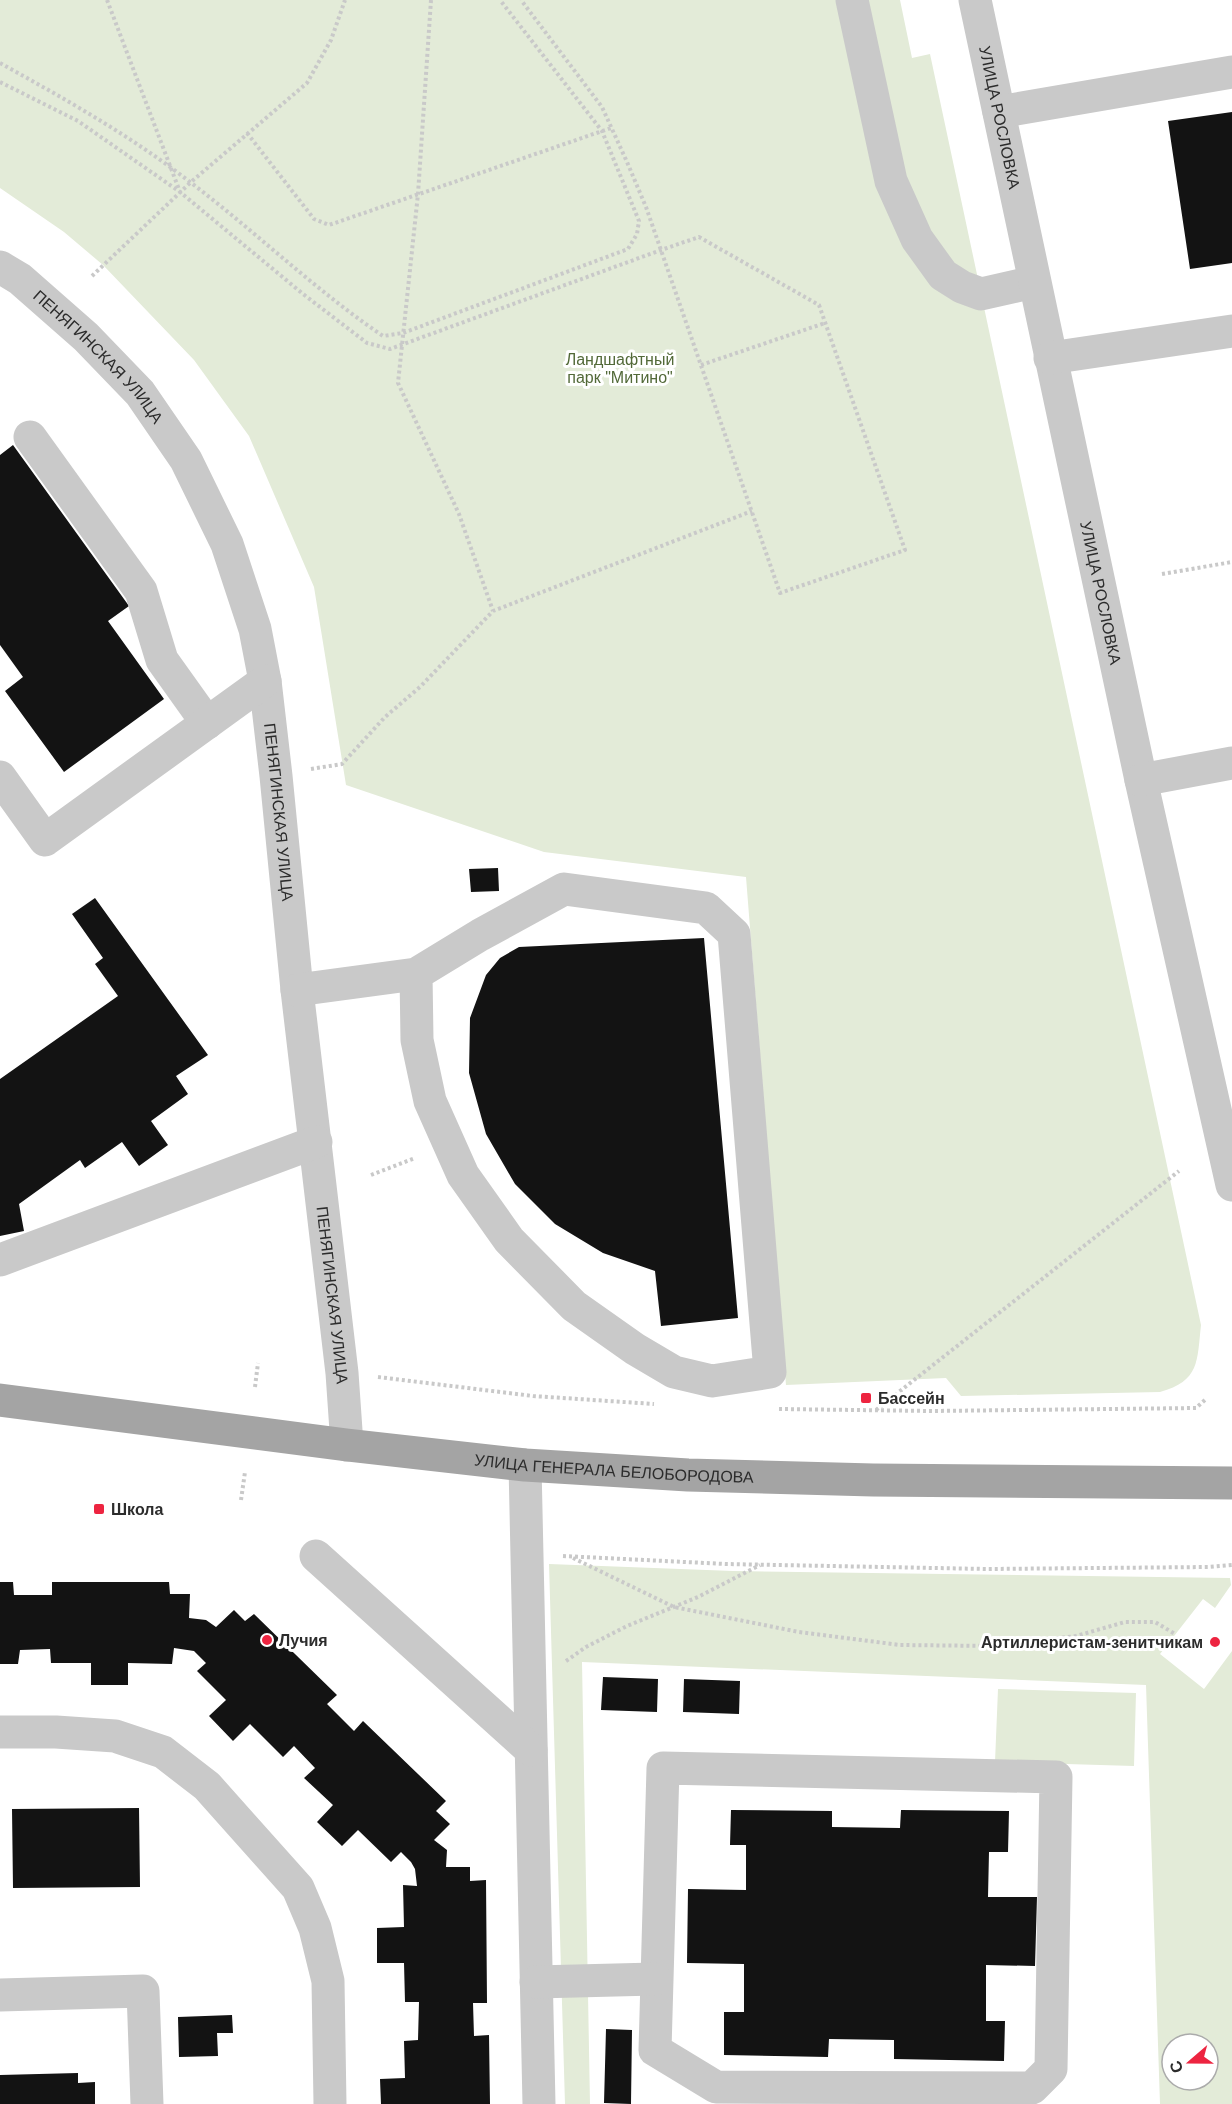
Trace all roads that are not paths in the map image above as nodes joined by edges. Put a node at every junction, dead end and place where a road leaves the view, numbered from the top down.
1 (852, 0) edge
2 (975, 0) edge
3 (1232, 72) edge
4 (999, 112) junction
5 (0, 267) edge
6 (1034, 282) junction
7 (1232, 331) edge
8 (1050, 358) junction
9 (30, 437) dead end
10 (265, 681) junction
11 (207, 723) junction
12 (1232, 763) edge
13 (0, 777) edge
14 (1141, 780) junction
15 (416, 974) junction
16 (297, 990) junction
17 (316, 1142) junction
18 (1232, 1185) edge
19 (0, 1260) edge
20 (0, 1400) edge
21 (347, 1445) junction
22 (525, 1465) junction
23 (1232, 1483) edge
24 (316, 1556) dead end
25 (0, 1732) edge
26 (531, 1750) junction
27 (655, 1979) junction
28 (536, 1982) junction
29 (0, 1995) edge
30 (147, 2104) edge
31 (330, 2104) edge
32 (539, 2104) edge

1 - 6 street
2 - 4 street, УЛИЦА РОСЛОВКА
3 - 4 street
4 - 6 street, УЛИЦА РОСЛОВКА
5 - 10 street, ПЕНЯГИНСКАЯ УЛИЦА
6 - 8 street, УЛИЦА РОСЛОВКА
7 - 8 street
8 - 14 street, УЛИЦА РОСЛОВКА
9 - 11 street
10 - 11 street
10 - 16 street, ПЕНЯГИНСКАЯ УЛИЦА
11 - 13 street
12 - 14 street
14 - 18 street, УЛИЦА РОСЛОВКА
15 - 15 street
15 - 16 street
16 - 17 street, ПЕНЯГИНСКАЯ УЛИЦА
17 - 19 street
17 - 21 street, ПЕНЯГИНСКАЯ УЛИЦА
20 - 21 main road, УЛИЦА ГЕНЕРАЛА БЕЛОБОРОДОВА
21 - 22 main road, УЛИЦА ГЕНЕРАЛА БЕЛОБОРОДОВА
22 - 23 main road, УЛИЦА ГЕНЕРАЛА БЕЛОБОРОДОВА
22 - 26 street
24 - 26 street
25 - 31 street
26 - 28 street
27 - 27 street
27 - 28 street
28 - 32 street
29 - 30 street

